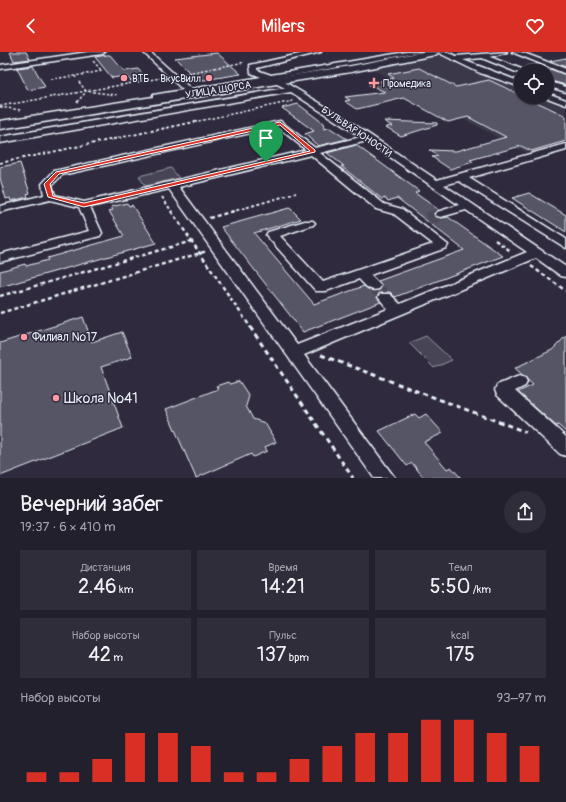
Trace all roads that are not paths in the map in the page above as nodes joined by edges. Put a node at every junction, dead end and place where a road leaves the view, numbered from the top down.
1 (102, 52) edge
2 (146, 52) edge
3 (318, 52) edge
4 (403, 52) edge
5 (418, 52) edge
6 (504, 52) edge
7 (515, 52) edge
8 (308, 53) edge
9 (441, 53) edge
10 (483, 56) junction
11 (458, 58) junction
12 (0, 67) edge
13 (514, 69) edge
14 (566, 72) edge
15 (491, 73) junction
16 (276, 77) junction
17 (514, 82) edge
18 (554, 86) edge
19 (292, 89) junction
20 (566, 90) edge
21 (185, 92) junction
22 (566, 94) edge
23 (554, 96) edge
24 (554, 98) edge
25 (566, 103) edge
26 (0, 117) edge
27 (0, 121) edge
28 (0, 125) edge
29 (369, 138) junction
30 (0, 140) edge
31 (566, 147) edge
32 (314, 151) junction
33 (460, 177) junction
34 (435, 184) junction
35 (172, 185) junction
36 (50, 197) junction
37 (84, 205) junction
38 (467, 206) junction
39 (0, 209) edge
40 (441, 214) tunnel mouth
41 (428, 219) tunnel mouth
42 (309, 223) dead end
43 (414, 224) junction
44 (566, 244) edge
45 (537, 253) junction
46 (0, 258) edge
47 (566, 273) edge
48 (361, 274) junction
49 (374, 286) tunnel mouth
50 (386, 297) tunnel mouth
51 (398, 310) junction
52 (299, 351) junction
53 (519, 382) dead end
54 (566, 448) edge
55 (385, 478) edge

1 - 12 street
2 - 21 street
3 - 8 street
4 - 16 main road, УЛИЦА ЩОРСА
5 - 16 street, УЛИЦА ЩОРСА
6 - 10 street
7 - 14 street
8 - 16 street, БУЛЬВАР ЮНОСТИ
9 - 11 street
9 - 15 street
9 - 16 main road, УЛИЦА ЩОРСА
10 - 11 street
10 - 13 street
11 - 15 street
15 - 17 street
16 - 19 street, БУЛЬВАР ЮНОСТИ
16 - 21 main road, УЛИЦА ЩОРСА
16 - 21 main road, УЛИЦА ЩОРСА
18 - 20 street
19 - 29 street, БУЛЬВАР ЮНОСТИ
19 - 30 street
21 - 26 main road, УЛИЦА ЩОРСА
21 - 27 street, УЛИЦА ЩОРСА
21 - 28 main road, УЛИЦА ЩОРСА
22 - 23 street
24 - 25 street
29 - 32 street
29 - 34 street, БУЛЬВАР ЮНОСТИ
31 - 33 street
32 - 35 street
32 - 36 street
32 - 43 street
33 - 34 street
33 - 44 street
34 - 38 street, БУЛЬВАР ЮНОСТИ
35 - 37 street
35 - 52 street
36 - 37 street
36 - 39 street
37 - 46 street
38 - 40 street
38 - 45 street, БУЛЬВАР ЮНОСТИ
41 - 43 street
42 - 48 street
43 - 48 street
45 - 47 street, БУЛЬВАР ЮНОСТИ
45 - 51 street
48 - 49 street
50 - 51 street
51 - 52 street
52 - 55 street
53 - 54 street

